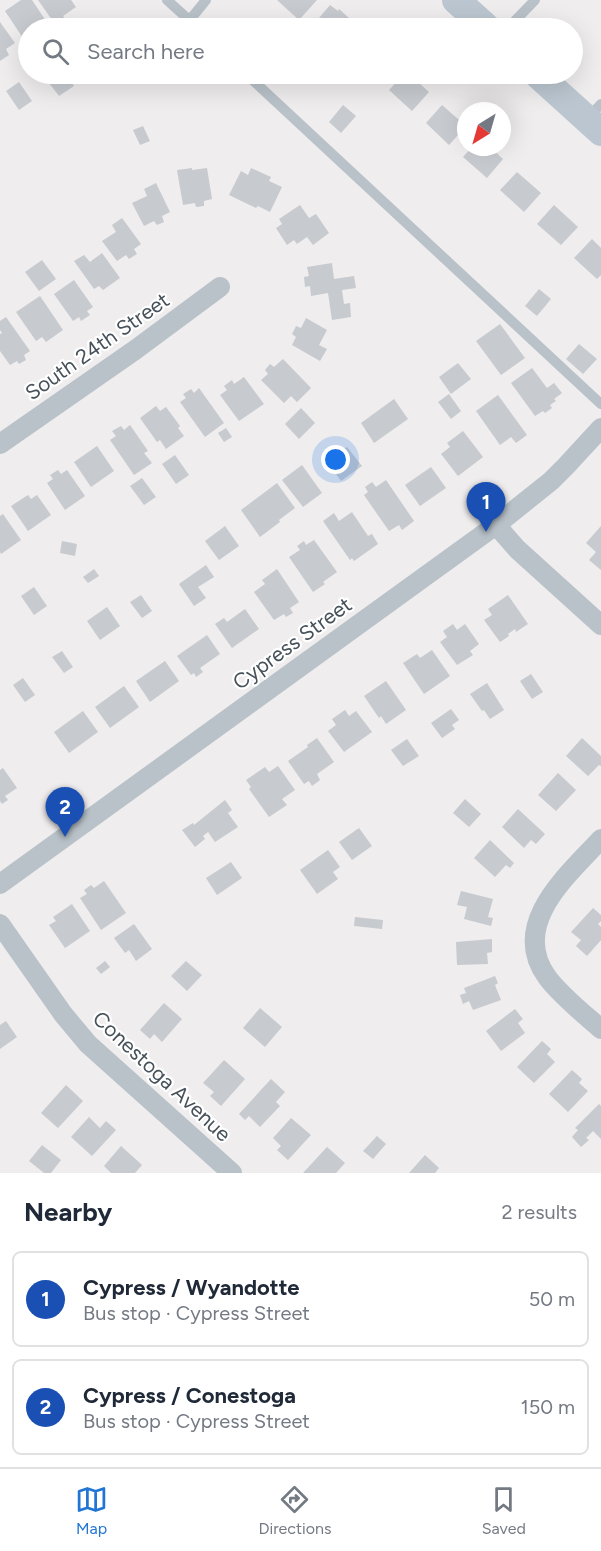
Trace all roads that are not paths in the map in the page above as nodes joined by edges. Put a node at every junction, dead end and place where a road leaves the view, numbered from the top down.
1 (167, 0) edge
2 (206, 0) edge
3 (456, 0) edge
4 (535, 0) edge
5 (186, 18) edge
6 (197, 18) edge
7 (476, 18) edge
8 (518, 18) edge
9 (257, 84) edge
10 (550, 84) edge
11 (596, 118) edge
12 (220, 287) dead end
13 (601, 404) edge
14 (601, 428) edge
15 (0, 444) edge
16 (496, 525) junction
17 (601, 624) edge
18 (601, 839) edge
19 (0, 884) edge
20 (0, 924) edge
21 (601, 1029) edge
22 (232, 1173) edge

1 - 5 lane
2 - 6 lane
3 - 7 main road
4 - 8 lane
9 - 13 lane
10 - 11 main road
12 - 15 street, South 24th Street
14 - 16 street, Cypress Street
16 - 17 street
16 - 19 street, Cypress Street
18 - 21 street
20 - 22 street, Conestoga Avenue

